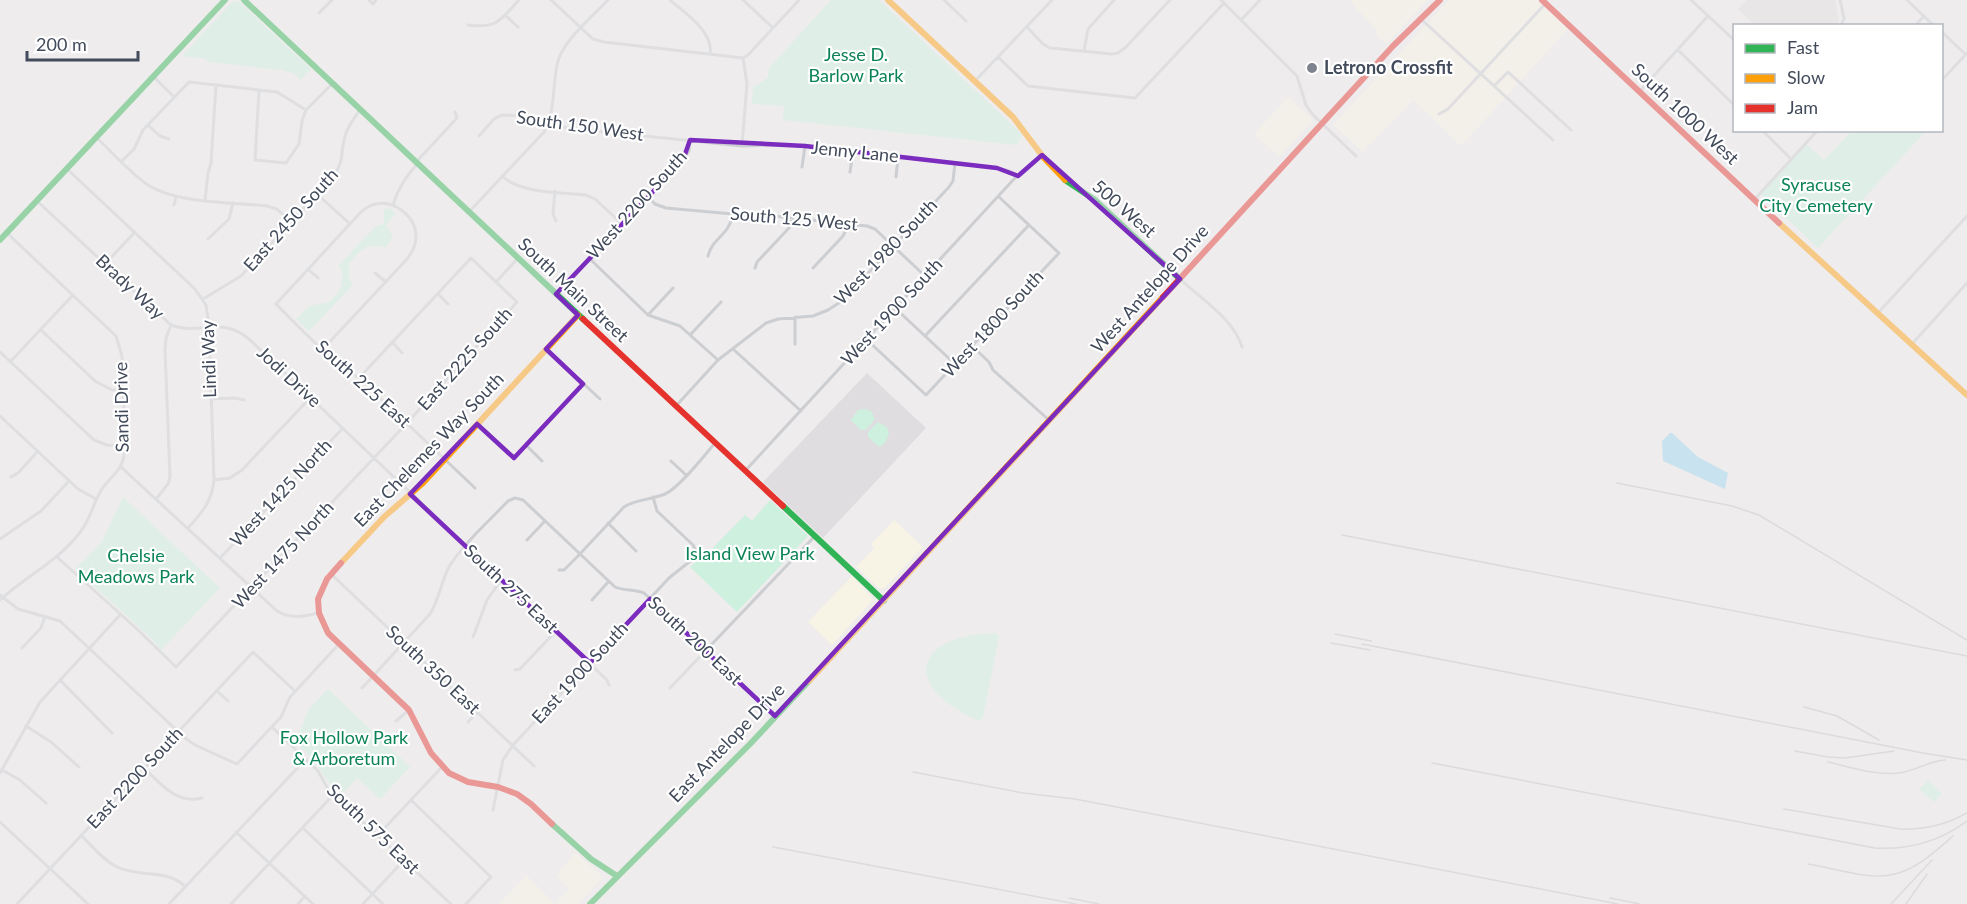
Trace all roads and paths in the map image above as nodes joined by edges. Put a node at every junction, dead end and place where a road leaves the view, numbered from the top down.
1 (225, 0) edge
2 (244, 0) edge
3 (332, 0) edge
4 (369, 0) edge
5 (376, 0) edge
6 (519, 0) edge
7 (551, 0) edge
8 (608, 0) edge
9 (670, 0) edge
10 (743, 0) edge
11 (799, 0) edge
12 (888, 0) edge
13 (944, 0) edge
14 (1052, 0) edge
15 (1114, 0) edge
16 (1170, 0) edge
17 (1260, 0) edge
18 (1440, 0) edge
19 (1691, 0) edge
20 (1840, 0) edge
21 (1907, 0) edge
22 (1222, 2) edge
23 (1544, 2) edge
24 (319, 13) dead end
25 (505, 15) junction
26 (1708, 16) junction
27 (1924, 16) junction
28 (1421, 19) junction
29 (1241, 20) junction
30 (966, 21) dead end
31 (1842, 24) edge
32 (1918, 24) edge
33 (1932, 24) edge
34 (468, 26) dead end
35 (518, 27) dead end
36 (1027, 27) junction
37 (582, 28) junction
38 (773, 28) junction
39 (1943, 34) edge
40 (1733, 39) edge
41 (1678, 50) junction
42 (1084, 51) junction
43 (1966, 53) edge
44 (710, 54) junction
45 (998, 57) junction
46 (742, 58) junction
47 (1481, 74) junction
48 (153, 77) junction
49 (1943, 78) edge
50 (975, 81) junction
51 (332, 84) junction
52 (216, 85) junction
53 (1494, 86) junction
54 (259, 90) junction
55 (1638, 92) junction
56 (174, 97) junction
57 (1733, 104) edge
58 (306, 110) junction
59 (360, 110) junction
60 (455, 112) dead end
61 (1439, 114) dead end
62 (549, 122) junction
63 (1322, 124) junction
64 (148, 125) junction
65 (1571, 130) dead end
66 (1764, 132) edge
67 (1816, 132) edge
68 (96, 136) junction
69 (478, 136) dead end
70 (169, 139) dead end
71 (690, 140) junction
72 (1553, 140) dead end
73 (742, 146) junction
74 (805, 146) junction
75 (853, 152) junction
76 (1042, 155) junction
77 (1356, 156) dead end
78 (898, 157) junction
79 (1791, 159) junction
80 (122, 161) junction
81 (416, 163) junction
82 (956, 163) junction
83 (802, 167) dead end
84 (67, 169) junction
85 (850, 172) dead end
86 (502, 176) junction
87 (1018, 176) junction
88 (896, 177) dead end
89 (555, 191) junction
90 (317, 194) junction
91 (998, 196) junction
92 (176, 197) junction
93 (648, 197) junction
94 (205, 200) junction
95 (1754, 200) junction
96 (37, 201) junction
97 (233, 203) junction
98 (174, 205) dead end
99 (393, 205) junction
100 (469, 212) junction
101 (733, 213) junction
102 (1967, 216) edge
103 (791, 218) junction
104 (291, 222) junction
105 (556, 222) dead end
106 (845, 223) junction
107 (349, 224) junction
108 (622, 224) junction
109 (1028, 226) junction
110 (135, 232) junction
111 (7, 233) junction
112 (208, 239) dead end
113 (0, 240) edge
114 (893, 246) junction
115 (708, 256) dead end
116 (518, 258) junction
117 (590, 259) junction
118 (105, 264) junction
119 (755, 268) dead end
120 (813, 268) dead end
121 (308, 269) junction
122 (375, 273) dead end
123 (925, 276) junction
124 (318, 279) dead end
125 (1180, 279) junction
126 (386, 282) junction
127 (496, 282) junction
128 (1967, 283) edge
129 (673, 288) dead end
130 (438, 294) junction
131 (556, 294) junction
132 (73, 295) junction
133 (203, 299) junction
134 (720, 302) dead end
135 (448, 304) dead end
136 (895, 308) junction
137 (1877, 314) junction
138 (578, 315) junction
139 (648, 315) junction
140 (795, 317) junction
141 (171, 325) junction
142 (209, 327) junction
143 (40, 330) junction
144 (690, 335) junction
145 (925, 336) junction
146 (867, 339) junction
147 (392, 342) junction
148 (795, 344) dead end
149 (1911, 345) junction
150 (972, 346) junction
151 (1242, 346) dead end
152 (323, 349) junction
153 (546, 349) junction
154 (733, 349) junction
155 (0, 352) edge
156 (402, 353) dead end
157 (718, 360) junction
158 (10, 362) junction
159 (955, 364) junction
160 (359, 378) junction
161 (583, 384) junction
162 (122, 390) junction
163 (1967, 395) edge
164 (310, 397) junction
165 (211, 399) junction
166 (600, 399) dead end
167 (244, 400) dead end
168 (676, 406) junction
169 (801, 411) junction
170 (0, 417) edge
171 (1050, 421) junction
172 (407, 423) junction
173 (477, 424) junction
174 (342, 428) junction
175 (389, 442) joint
176 (716, 443) junction
177 (526, 445) junction
178 (125, 446) junction
179 (38, 451) junction
180 (374, 457) junction
181 (444, 459) junction
182 (542, 460) dead end
183 (671, 461) dead end
184 (121, 467) junction
185 (390, 471) joint
186 (745, 471) junction
187 (686, 475) junction
188 (11, 477) dead end
189 (214, 480) junction
190 (69, 481) junction
191 (476, 488) dead end
192 (410, 494) junction
193 (653, 497) junction
194 (157, 498) junction
195 (96, 499) junction
196 (545, 521) junction
197 (608, 523) junction
198 (188, 528) junction
199 (1, 536) edge
200 (814, 536) junction
201 (527, 540) dead end
202 (466, 546) junction
203 (636, 550) dead end
204 (580, 554) junction
205 (57, 557) junction
206 (220, 558) junction
207 (559, 570) dead end
208 (331, 574) junction
209 (501, 579) junction
210 (609, 581) junction
211 (252, 588) junction
212 (1, 597) edge
213 (650, 599) junction
214 (592, 600) dead end
215 (884, 601) junction
216 (318, 613) junction
217 (121, 614) junction
218 (45, 616) junction
219 (556, 631) junction
220 (473, 637) dead end
221 (405, 643) junction
222 (339, 644) junction
223 (22, 648) dead end
224 (90, 648) junction
225 (705, 651) junction
226 (590, 663) junction
227 (515, 670) dead end
228 (373, 676) junction
229 (60, 680) junction
230 (609, 685) dead end
231 (362, 688) dead end
232 (670, 688) dead end
233 (217, 691) junction
234 (295, 691) junction
235 (228, 701) dead end
236 (409, 710) junction
237 (478, 711) junction
238 (775, 716) junction
239 (396, 721) dead end
240 (468, 722) dead end
241 (26, 726) junction
242 (272, 727) junction
243 (178, 731) junction
244 (112, 733) dead end
245 (513, 745) junction
246 (306, 759) junction
247 (534, 766) dead end
248 (79, 767) dead end
249 (442, 767) junction
250 (144, 768) junction
251 (1, 772) edge
252 (497, 788) junction
253 (334, 795) junction
254 (202, 798) dead end
255 (411, 800) junction
256 (46, 803) dead end
257 (493, 810) dead end
258 (0, 822) edge
259 (303, 828) junction
260 (236, 832) junction
261 (81, 835) junction
262 (378, 835) junction
263 (404, 860) junction
264 (270, 863) junction
265 (50, 869) junction
266 (617, 876) junction
267 (185, 886) junction
268 (372, 894) junction
269 (305, 896) junction
270 (81, 902) edge
271 (17, 904) edge
272 (88, 904) edge
273 (168, 904) edge
274 (231, 904) edge
275 (298, 904) edge
276 (313, 904) edge
277 (363, 904) edge
278 (383, 904) edge
279 (451, 904) edge
280 (466, 904) edge
281 (591, 904) edge

1 - 48 main road
2 - 51 main road, South Main Street
3 - 24 street
4 - 5 street
6 - 25 street
7 - 37 street
8 - 37 street
9 - 44 street
10 - 38 street
11 - 38 street
12 - 50 main road, 500 West
13 - 30 street
14 - 36 street
15 - 42 street
16 - 42 street
17 - 29 street
18 - 28 main road, West Antelope Drive
19 - 26 street
20 - 31 street
21 - 27 street
22 - 29 street
22 - 45 street
23 - 47 street
23 - 55 main road, South 1000 West
25 - 34 street
25 - 35 street
26 - 40 street
26 - 41 street
27 - 32 street
27 - 33 street
28 - 47 street
28 - 63 main road, West Antelope Drive
29 - 63 street
36 - 42 street
36 - 45 street
37 - 44 street
37 - 62 street
38 - 46 street
39 - 43 street
41 - 55 street
41 - 57 street
43 - 49 street
44 - 46 street
45 - 50 street
46 - 73 street
47 - 53 street
47 - 61 street
48 - 56 street
48 - 68 main road
50 - 76 main road, 500 West
51 - 58 street
51 - 59 main road, South Main Street
52 - 54 street
52 - 56 street
52 - 94 street
53 - 65 street
53 - 72 street
54 - 58 street
54 - 58 street
55 - 95 main road, South 1000 West
56 - 64 street
59 - 81 main road, South Main Street
59 - 90 street, East 2450 South
60 - 81 street
62 - 69 street, South 150 West
62 - 71 street, South 150 West
62 - 86 street
63 - 77 street
63 - 125 main road, West Antelope Drive
64 - 70 street
64 - 80 street
66 - 79 street
67 - 79 street
68 - 80 street
68 - 84 main road
71 - 73 street, Jenny Lane
71 - 93 street, West 2200 South
73 - 74 street, Jenny Lane
74 - 75 street, Jenny Lane
74 - 83 street
75 - 78 street, Jenny Lane
75 - 85 street
76 - 87 street, West 1900 South
76 - 125 main road, 500 West
78 - 82 street, Jenny Lane
78 - 88 street
79 - 95 street
80 - 92 street
81 - 99 street
81 - 100 main road, South Main Street
82 - 87 street, Jenny Lane
82 - 114 street, West 1980 South
84 - 96 main road
84 - 110 street, Lindi Way
86 - 89 street
86 - 100 street
87 - 91 street, West 1900 South
89 - 105 street
89 - 108 street
90 - 104 street, East 2450 South
90 - 107 street
91 - 109 street
91 - 123 street, West 1900 South
92 - 94 street
92 - 98 street
93 - 101 street, South 125 West
93 - 108 street, West 2200 South
94 - 97 street
95 - 137 main road, South 1000 West
96 - 111 main road
96 - 118 street, Brady Way
97 - 104 street
97 - 112 street
99 - 107 street
99 - 126 street
100 - 116 main road, South Main Street
101 - 103 street, South 125 West
101 - 115 street
102 - 137 street
103 - 106 street, South 125 West
103 - 119 street
104 - 133 street, East 2450 South
106 - 114 street, South 125 West
106 - 120 street
107 - 121 street
108 - 117 street, West 2200 South
109 - 145 street
109 - 150 street, West 1800 South
110 - 118 street
110 - 133 street, Lindi Way
111 - 113 main road
111 - 132 street, Sandi Drive
114 - 123 street, South 125 West
114 - 140 street, West 1980 South
116 - 127 street
116 - 131 main road, South Main Street
117 - 131 street, West 2200 South
117 - 139 street
118 - 141 street, Brady Way
121 - 124 street
121 - 152 street, South 225 East
122 - 126 street
123 - 136 street, West 1900 South
125 - 151 street, 500 West
125 - 171 main road, West Antelope Drive
126 - 152 street
127 - 130 street
127 - 172 street, East 2225 South
128 - 149 street
129 - 139 street
130 - 135 street
130 - 147 street
131 - 138 main road, South Main Street
132 - 143 street
132 - 162 street, Sandi Drive
133 - 142 street, Lindi Way
134 - 144 street
136 - 145 street
136 - 146 street, West 1900 South
137 - 149 main road, South 1000 West
138 - 153 main road, East Chelemes Way South
138 - 168 main road, South Main Street
139 - 144 street
140 - 148 street
140 - 154 street, West 1980 South
141 - 142 street, Jodi Drive
141 - 194 street, Brady Way
142 - 164 street, Jodi Drive
142 - 165 street, Lindi Way
143 - 158 street
143 - 162 street
144 - 157 street
145 - 159 street
146 - 159 street, West 1800 South
146 - 169 street, West 1900 South
147 - 156 street
147 - 160 street
149 - 163 main road, South 1000 West
150 - 159 street, West 1800 South
150 - 171 street
152 - 160 street, South 225 East
153 - 161 street
153 - 173 main road, East Chelemes Way South
154 - 157 street, West 1980 South
154 - 169 street
155 - 158 street
157 - 168 street, West 1980 South
158 - 178 street
160 - 172 street, South 225 East
161 - 166 street
161 - 177 street
162 - 178 street, Sandi Drive
164 - 174 street, Jodi Drive
164 - 189 street
165 - 167 street
165 - 189 street, Lindi Way
168 - 176 main road, South Main Street
169 - 186 street, West 1900 South
170 - 179 street
171 - 215 main road, West Antelope Drive
172 - 175 street, East 2225 South
172 - 181 street, South 225 East
173 - 177 street
173 - 181 main road, East Chelemes Way South
174 - 180 street, Jodi Drive
174 - 206 street, West 1425 North
175 - 180 street, West 1475 North
176 - 186 main road, South Main Street
176 - 187 street
177 - 182 street
178 - 184 street, Sandi Drive
179 - 188 street
179 - 190 street
180 - 185 street, Jodi Drive
180 - 211 street, West 1475 North
181 - 191 street, South 225 East
181 - 192 main road, East Chelemes Way South
183 - 187 street
184 - 194 street, Sandi Drive
184 - 195 street
185 - 192 street, South 275 East
186 - 200 main road, South Main Street
187 - 193 street
189 - 198 street, Lindi Way
190 - 195 street
190 - 199 street
192 - 202 street, South 275 East
192 - 208 main road, East Chelemes Way South
193 - 197 street
193 - 213 street, East 1900 South
194 - 198 street, Sandi Drive
195 - 205 street
196 - 201 street
196 - 202 street, South 200 East
196 - 204 street, South 200 East
197 - 203 street
197 - 204 street
198 - 206 street, Sandi Drive
200 - 215 main road, South Main Street
200 - 225 street
202 - 209 street, South 275 East
202 - 221 street
204 - 207 street
204 - 210 street, South 200 East
205 - 212 street
205 - 217 street
206 - 211 street, Sandi Drive
208 - 216 main road, East Chelemes Way South
208 - 221 street, South 350 East
209 - 219 street, South 275 East
209 - 220 street
210 - 213 street, South 200 East
210 - 214 street
211 - 216 street, Sandi Drive
211 - 217 street, West 1475 North
212 - 218 street
213 - 225 street, South 200 East
213 - 226 street, East 1900 South
215 - 238 main road, East Antelope Drive
216 - 222 main road
217 - 224 street
218 - 223 street
218 - 224 street
219 - 226 street, South 275 East
219 - 227 street
221 - 228 street
221 - 237 street, South 350 East
222 - 228 main road
222 - 234 street
224 - 229 street
224 - 243 street
225 - 232 street
225 - 238 street, South 200 East
226 - 230 street, South 275 East
226 - 245 street, East 1900 South
228 - 231 street
228 - 236 main road
229 - 241 street
229 - 244 street
233 - 234 street, East 2200 South
233 - 235 street
233 - 243 street, East 2200 South
234 - 242 street
236 - 239 street
236 - 249 main road
237 - 240 street
237 - 245 street, South 350 East
238 - 266 main road, East Antelope Drive
241 - 248 street
241 - 251 street
242 - 243 street
242 - 246 street, South 575 East
243 - 250 street, East 2200 South
245 - 247 street, South 350 East
245 - 252 street, East 1900 South
246 - 253 street, South 575 East
246 - 260 street
249 - 252 main road
249 - 255 street
250 - 254 street
250 - 261 street, East 2200 South
251 - 256 street
252 - 257 street, East 1900 South
252 - 266 main road
253 - 259 street
253 - 262 street, South 575 East
255 - 262 street
255 - 280 street
258 - 265 street
259 - 264 street
259 - 268 street
260 - 264 street
260 - 267 street
261 - 265 street, East 2200 South
261 - 267 street
262 - 263 street, South 575 East
263 - 268 street
263 - 279 street, South 575 East
264 - 269 street
264 - 274 street
265 - 270 street
265 - 271 street, East 2200 South
266 - 281 main road, East Antelope Drive
267 - 273 street
268 - 277 street
268 - 278 street
269 - 275 street
269 - 276 street
270 - 272 street

